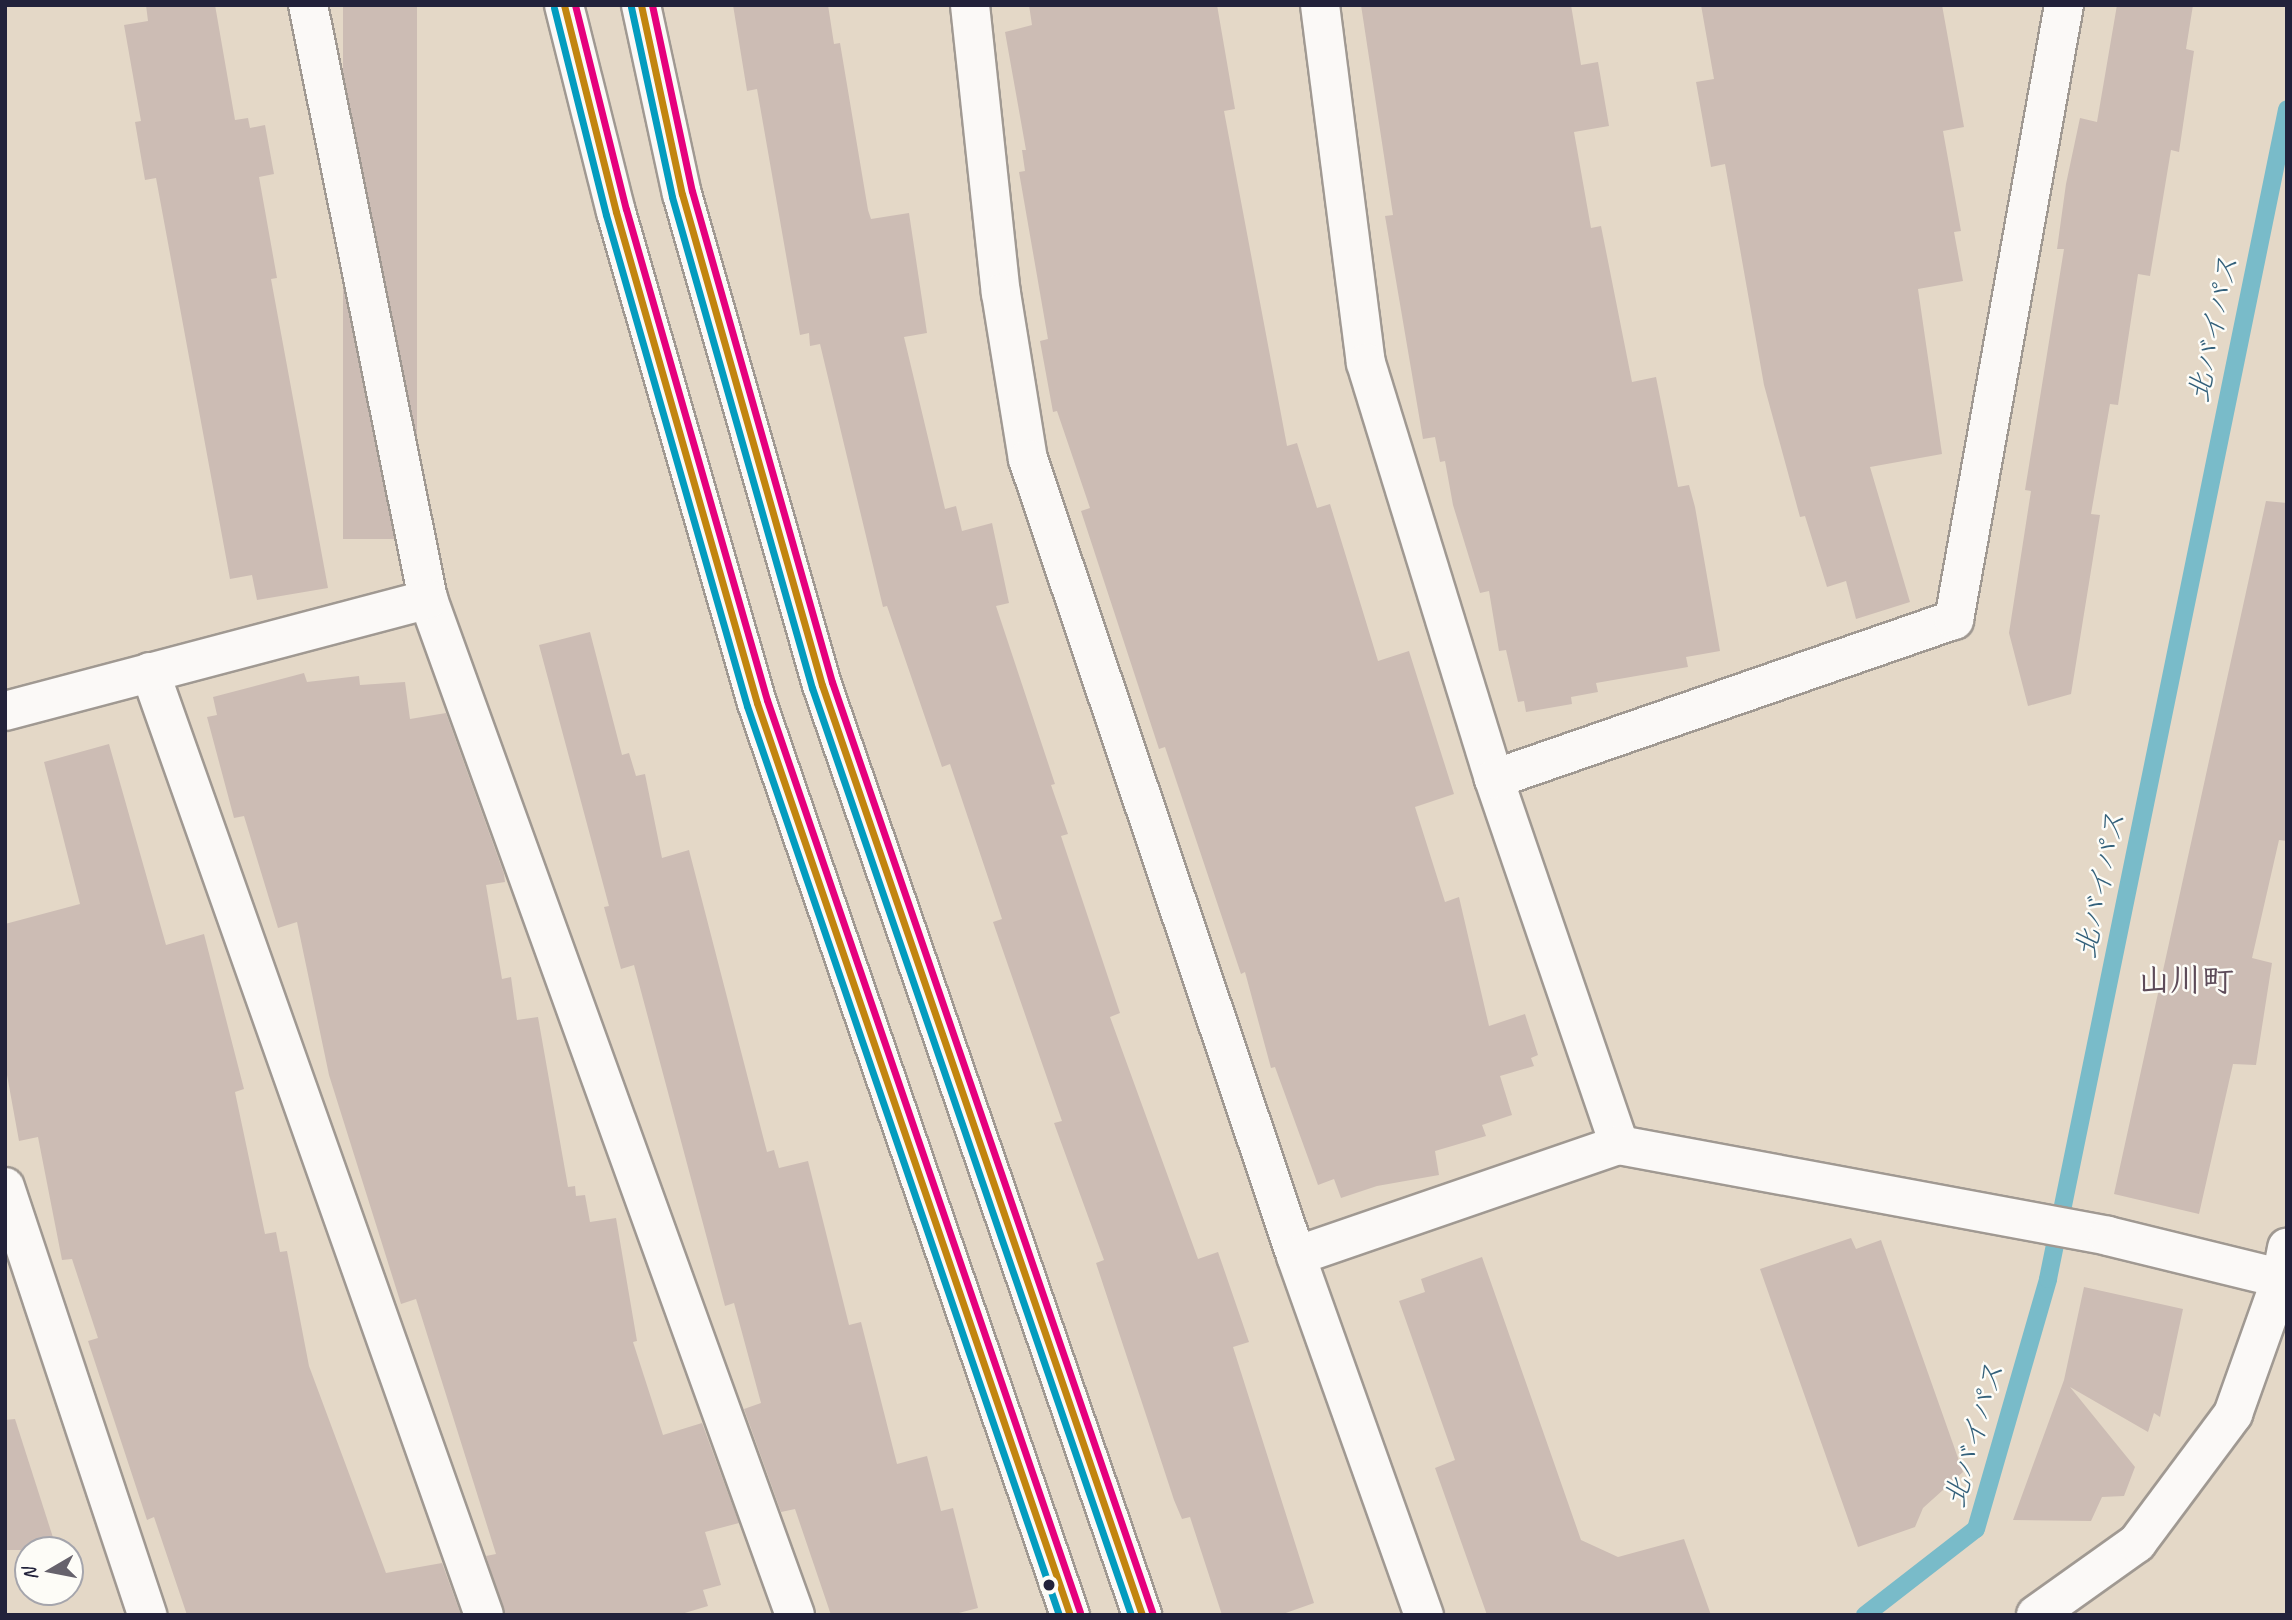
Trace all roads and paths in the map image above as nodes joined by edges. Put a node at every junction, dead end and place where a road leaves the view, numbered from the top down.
1 (308, 5) edge
2 (564, 5) edge
3 (641, 5) edge
4 (970, 5) edge
5 (1320, 5) edge
6 (2064, 5) edge
7 (428, 598) junction
8 (150, 673) junction
9 (5, 711) edge
10 (1494, 779) junction
11 (1619, 1145) junction
12 (5, 1187) edge
13 (1296, 1256) junction
14 (2285, 1269) edge
15 (148, 1615) edge
16 (484, 1615) edge
17 (795, 1615) edge
18 (1069, 1615) edge
19 (1142, 1615) edge
20 (1424, 1615) edge
21 (2036, 1615) edge

1 - 7 street
2 - 18 street
3 - 19 street
4 - 13 street
5 - 10 street
6 - 10 street
7 - 8 street
7 - 17 street
8 - 9 street
8 - 16 street
10 - 11 street
11 - 13 street
11 - 14 street
12 - 15 street
13 - 20 street
14 - 21 street

